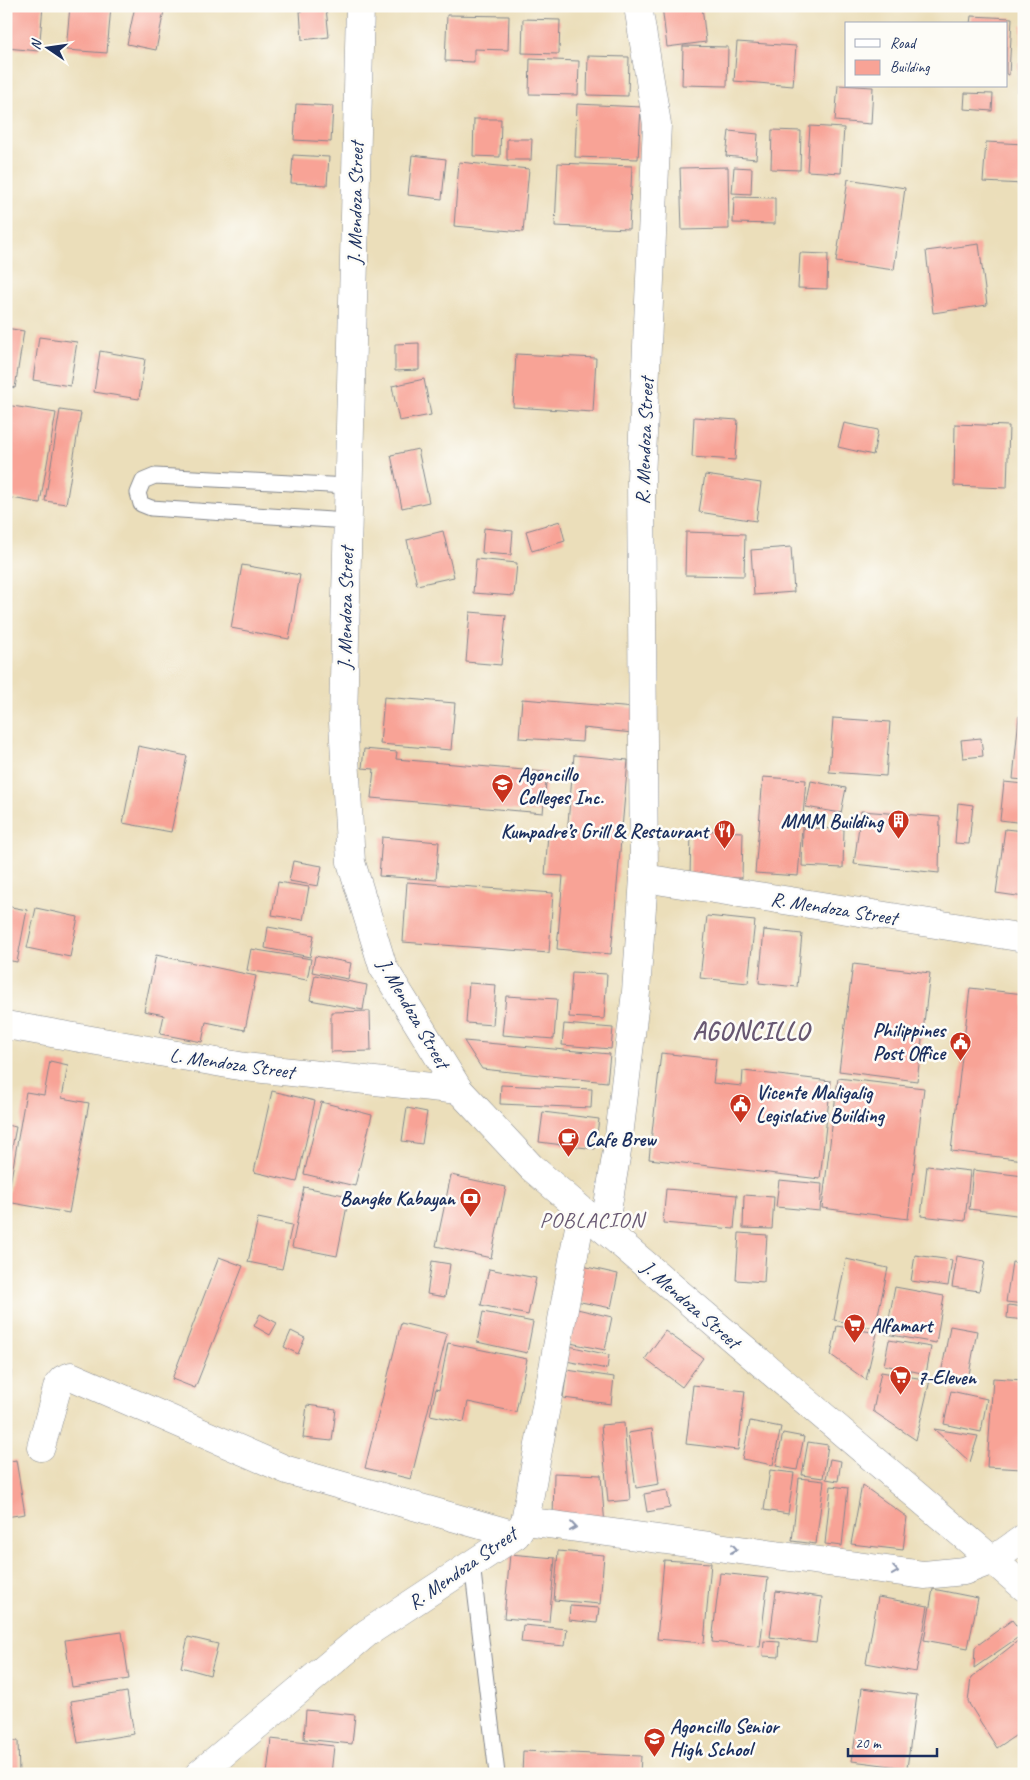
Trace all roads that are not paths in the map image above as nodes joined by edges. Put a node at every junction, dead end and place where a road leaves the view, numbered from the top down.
1 (360, 6) edge
2 (638, 6) edge
3 (348, 486) junction
4 (347, 521) junction
5 (644, 878) junction
6 (1024, 938) edge
7 (6, 1025) edge
8 (459, 1090) junction
9 (582, 1211) junction
10 (604, 1229) junction
11 (42, 1447) dead end
12 (520, 1528) junction
13 (1024, 1538) edge
14 (993, 1560) junction
15 (472, 1564) junction
16 (1024, 1587) edge
17 (199, 1774) edge
18 (497, 1774) edge

1 - 3 street, J. Mendoza Street
2 - 5 street, R. Mendoza Street
3 - 4 street, J. Mendoza Street
3 - 4 lane
4 - 8 street, J. Mendoza Street
5 - 6 street, R. Mendoza Street
5 - 10 street, R. Mendoza Street
7 - 8 street, L. Mendoza Street
8 - 9 street, J. Mendoza Street
9 - 10 street, J. Mendoza Street
9 - 12 street, R. Mendoza Street
10 - 14 street, J. Mendoza Street
11 - 12 street
12 -> 14 street
12 - 15 street, R. Mendoza Street
13 - 14 street
14 - 16 street, J. Mendoza Street
15 - 17 street, R. Mendoza Street
15 - 18 lane

